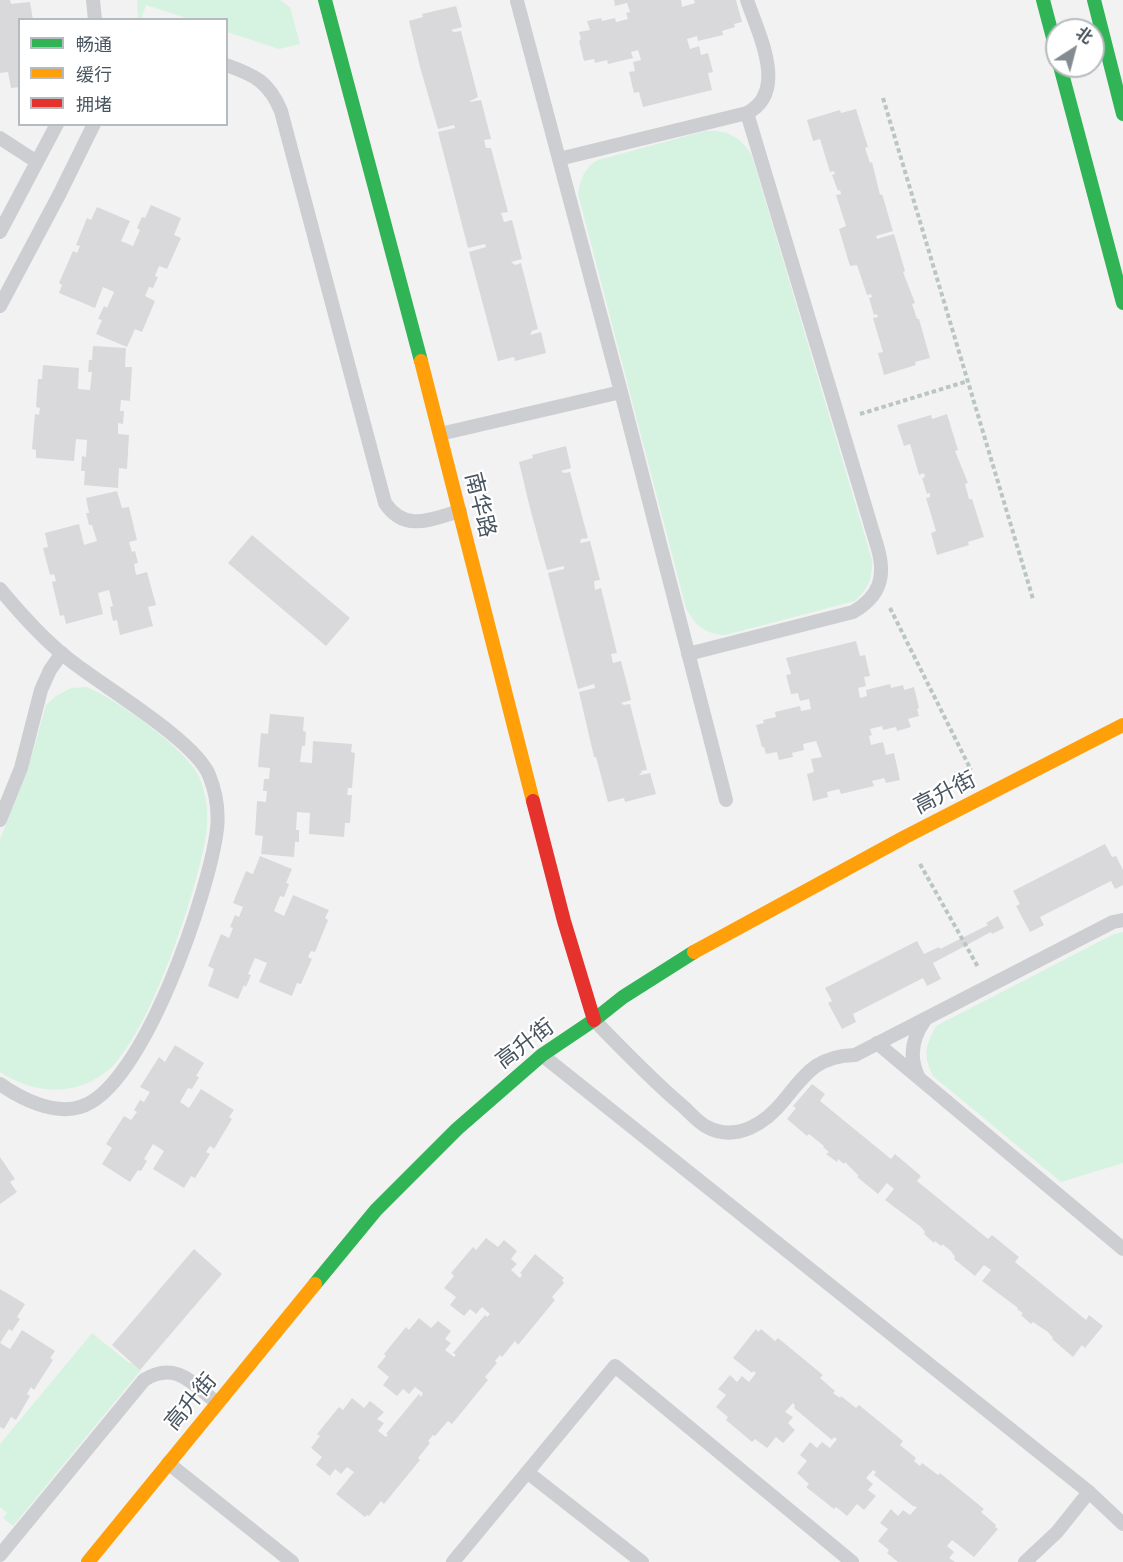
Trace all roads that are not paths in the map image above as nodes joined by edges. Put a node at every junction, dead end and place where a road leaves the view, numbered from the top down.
1 (93, 0) edge
2 (325, 0) edge
3 (747, 0) edge
4 (1043, 0) edge
5 (1094, 0) edge
6 (517, 1) edge
7 (95, 18) edge
8 (1048, 18) edge
9 (228, 66) edge
10 (1063, 78) edge
11 (747, 113) junction
12 (1123, 114) edge
13 (56, 126) edge
14 (93, 126) edge
15 (0, 138) edge
16 (559, 159) junction
17 (37, 162) junction
18 (0, 232) edge
19 (1123, 303) edge
20 (0, 306) edge
21 (621, 392) junction
22 (440, 434) junction
23 (460, 512) junction
24 (0, 589) edge
25 (62, 654) junction
26 (688, 654) junction
27 (1123, 725) edge
28 (726, 800) dead end
29 (0, 820) edge
30 (1123, 920) edge
31 (926, 1019) junction
32 (594, 1020) junction
33 (877, 1043) junction
34 (542, 1055) junction
35 (920, 1080) junction
36 (0, 1084) edge
37 (1123, 1249) edge
38 (217, 1404) junction
39 (168, 1463) junction
40 (527, 1472) junction
41 (1089, 1492) junction
42 (1123, 1524) edge
43 (0, 1555) edge
44 (88, 1562) edge
45 (292, 1562) edge
46 (453, 1562) edge
47 (642, 1562) edge
48 (852, 1562) edge
49 (1025, 1562) edge

1 - 7 lane
2 - 22 street, 南华路
3 - 11 lane
4 - 8 street
5 - 12 street
6 - 16 lane
9 - 23 lane
10 - 19 street
11 - 16 lane
11 - 26 lane
13 - 17 lane
14 - 20 lane
15 - 17 lane
16 - 21 lane
17 - 18 lane
21 - 22 lane
21 - 26 lane
22 - 23 street, 南华路
23 - 32 street, 南华路
24 - 25 lane
25 - 29 lane
25 - 36 lane
26 - 28 lane
27 - 32 street, 高升街
30 - 31 lane
31 - 33 lane
31 - 35 lane
32 - 33 lane
32 - 34 street, 高升街
33 - 35 lane
34 - 38 street, 高升街
34 - 41 lane
35 - 37 lane
38 - 39 street, 高升街
38 - 43 lane
39 - 44 street, 高升街
39 - 45 lane
40 - 46 lane
40 - 47 lane
40 - 48 lane
41 - 42 lane
41 - 49 lane

